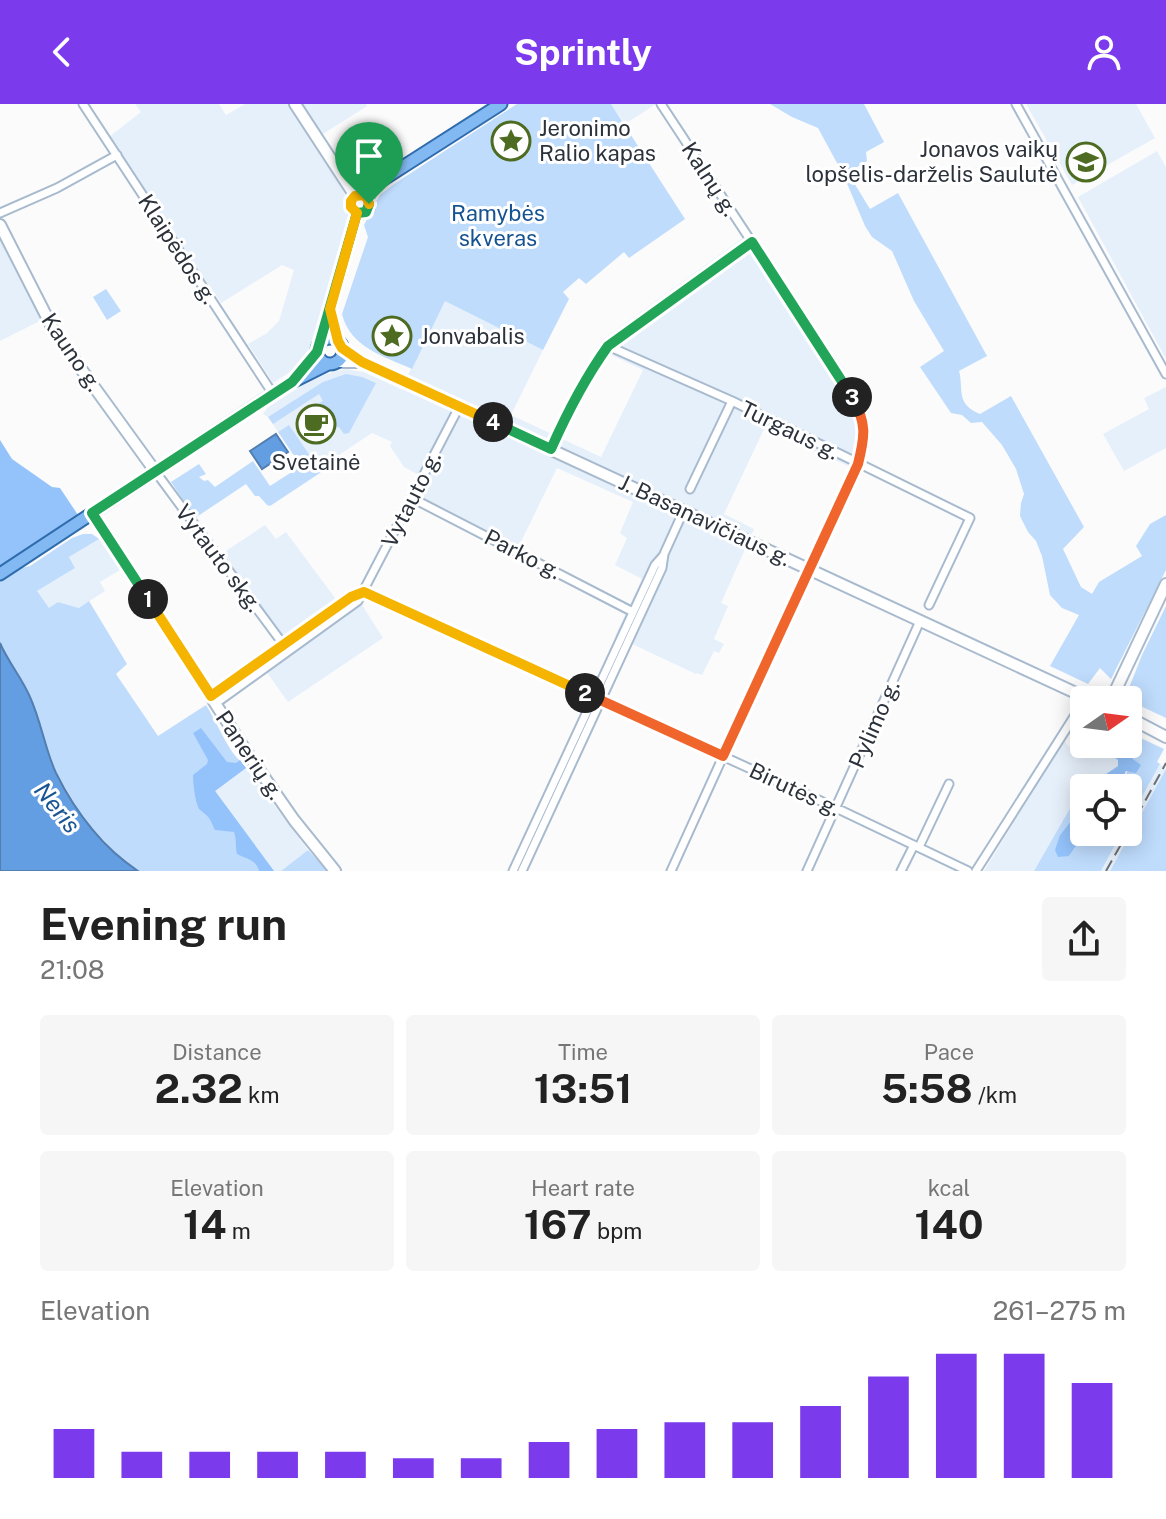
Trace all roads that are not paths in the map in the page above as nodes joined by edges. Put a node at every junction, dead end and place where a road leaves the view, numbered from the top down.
1 (83, 104) edge
2 (295, 104) edge
3 (501, 104) edge
4 (661, 104) edge
5 (1016, 104) edge
6 (117, 155) junction
7 (360, 196) junction
8 (0, 213) edge
9 (0, 225) edge
10 (752, 242) junction
11 (330, 309) junction
12 (340, 345) junction
13 (608, 346) junction
14 (318, 348) junction
15 (362, 362) junction
16 (332, 363) junction
17 (1166, 374) edge
18 (292, 382) junction
19 (273, 394) junction
20 (732, 401) junction
21 (459, 407) junction
22 (551, 449) junction
23 (858, 464) junction
24 (155, 471) junction
25 (690, 489) dead end
26 (412, 498) junction
27 (684, 510) junction
28 (92, 513) junction
29 (664, 554) junction
30 (808, 568) junction
31 (0, 574) edge
32 (1166, 584) edge
33 (364, 592) junction
34 (929, 605) dead end
35 (633, 612) junction
36 (920, 621) junction
37 (283, 644) junction
38 (1118, 686) edge
39 (1070, 692) edge
40 (597, 699) junction
41 (213, 700) junction
42 (1142, 720) edge
43 (1142, 724) edge
44 (1070, 725) edge
45 (1166, 730) edge
46 (1166, 737) edge
47 (723, 756) junction
48 (949, 784) dead end
49 (836, 808) junction
50 (917, 846) junction
51 (517, 870) edge
52 (335, 871) edge
53 (671, 871) edge
54 (807, 871) edge
55 (901, 871) edge
56 (968, 871) edge
57 (976, 871) edge

1 - 6 street, Klaipėdos g.
2 - 7 main road
3 - 7 main road
4 - 10 street, Kalnų g.
5 - 17 street
6 - 8 street
6 - 19 street, Klaipėdos g.
7 - 11 main road
9 - 24 main road, Kauno g.
10 - 13 street
10 - 23 street, Kalnų g.
11 - 12 main road
11 - 14 main road
12 - 14 main road
12 - 15 main road, J. Basanavičiaus g.
12 - 16 main road
13 - 20 street, Turgaus g.
13 - 22 street
14 - 16 main road
14 - 18 main road
15 - 16 main road, J. Basanavičiaus g.
15 - 21 main road, J. Basanavičiaus g.
16 - 18 main road
18 - 19 main road
19 - 24 main road
20 - 23 street, Turgaus g.
20 - 25 street
21 - 22 main road, J. Basanavičiaus g.
21 - 26 street, Vytauto g.
22 - 27 main road, J. Basanavičiaus g.
23 - 30 street, Kalnų g.
23 - 34 street, Turgaus g.
24 - 28 main road
24 - 37 street, Vytauto skg.
26 - 33 street, Vytauto g.
26 - 35 street, Parko g.
27 - 29 street
27 - 30 main road, J. Basanavičiaus g.
28 - 31 main road
28 - 41 main road, Panerių g.
29 - 35 street
29 - 40 street
30 - 36 main road, J. Basanavičiaus g.
30 - 47 street, Kalnų g.
32 - 38 main road
33 - 37 street
33 - 40 street, Birutės g.
33 - 41 street, Vytauto g.
35 - 40 street
36 - 39 main road, J. Basanavičiaus g.
36 - 49 street, Pylimo g.
37 - 41 street
40 - 47 street, Birutės g.
40 - 51 street
41 - 52 main road, Panerių g.
42 - 45 main road
43 - 46 main road
44 - 57 street
47 - 49 street, Birutės g.
47 - 53 street, Kalnų g.
48 - 50 street
49 - 50 street, Birutės g.
49 - 54 street, Pylimo g.
50 - 55 street
50 - 56 street, Birutės g.

